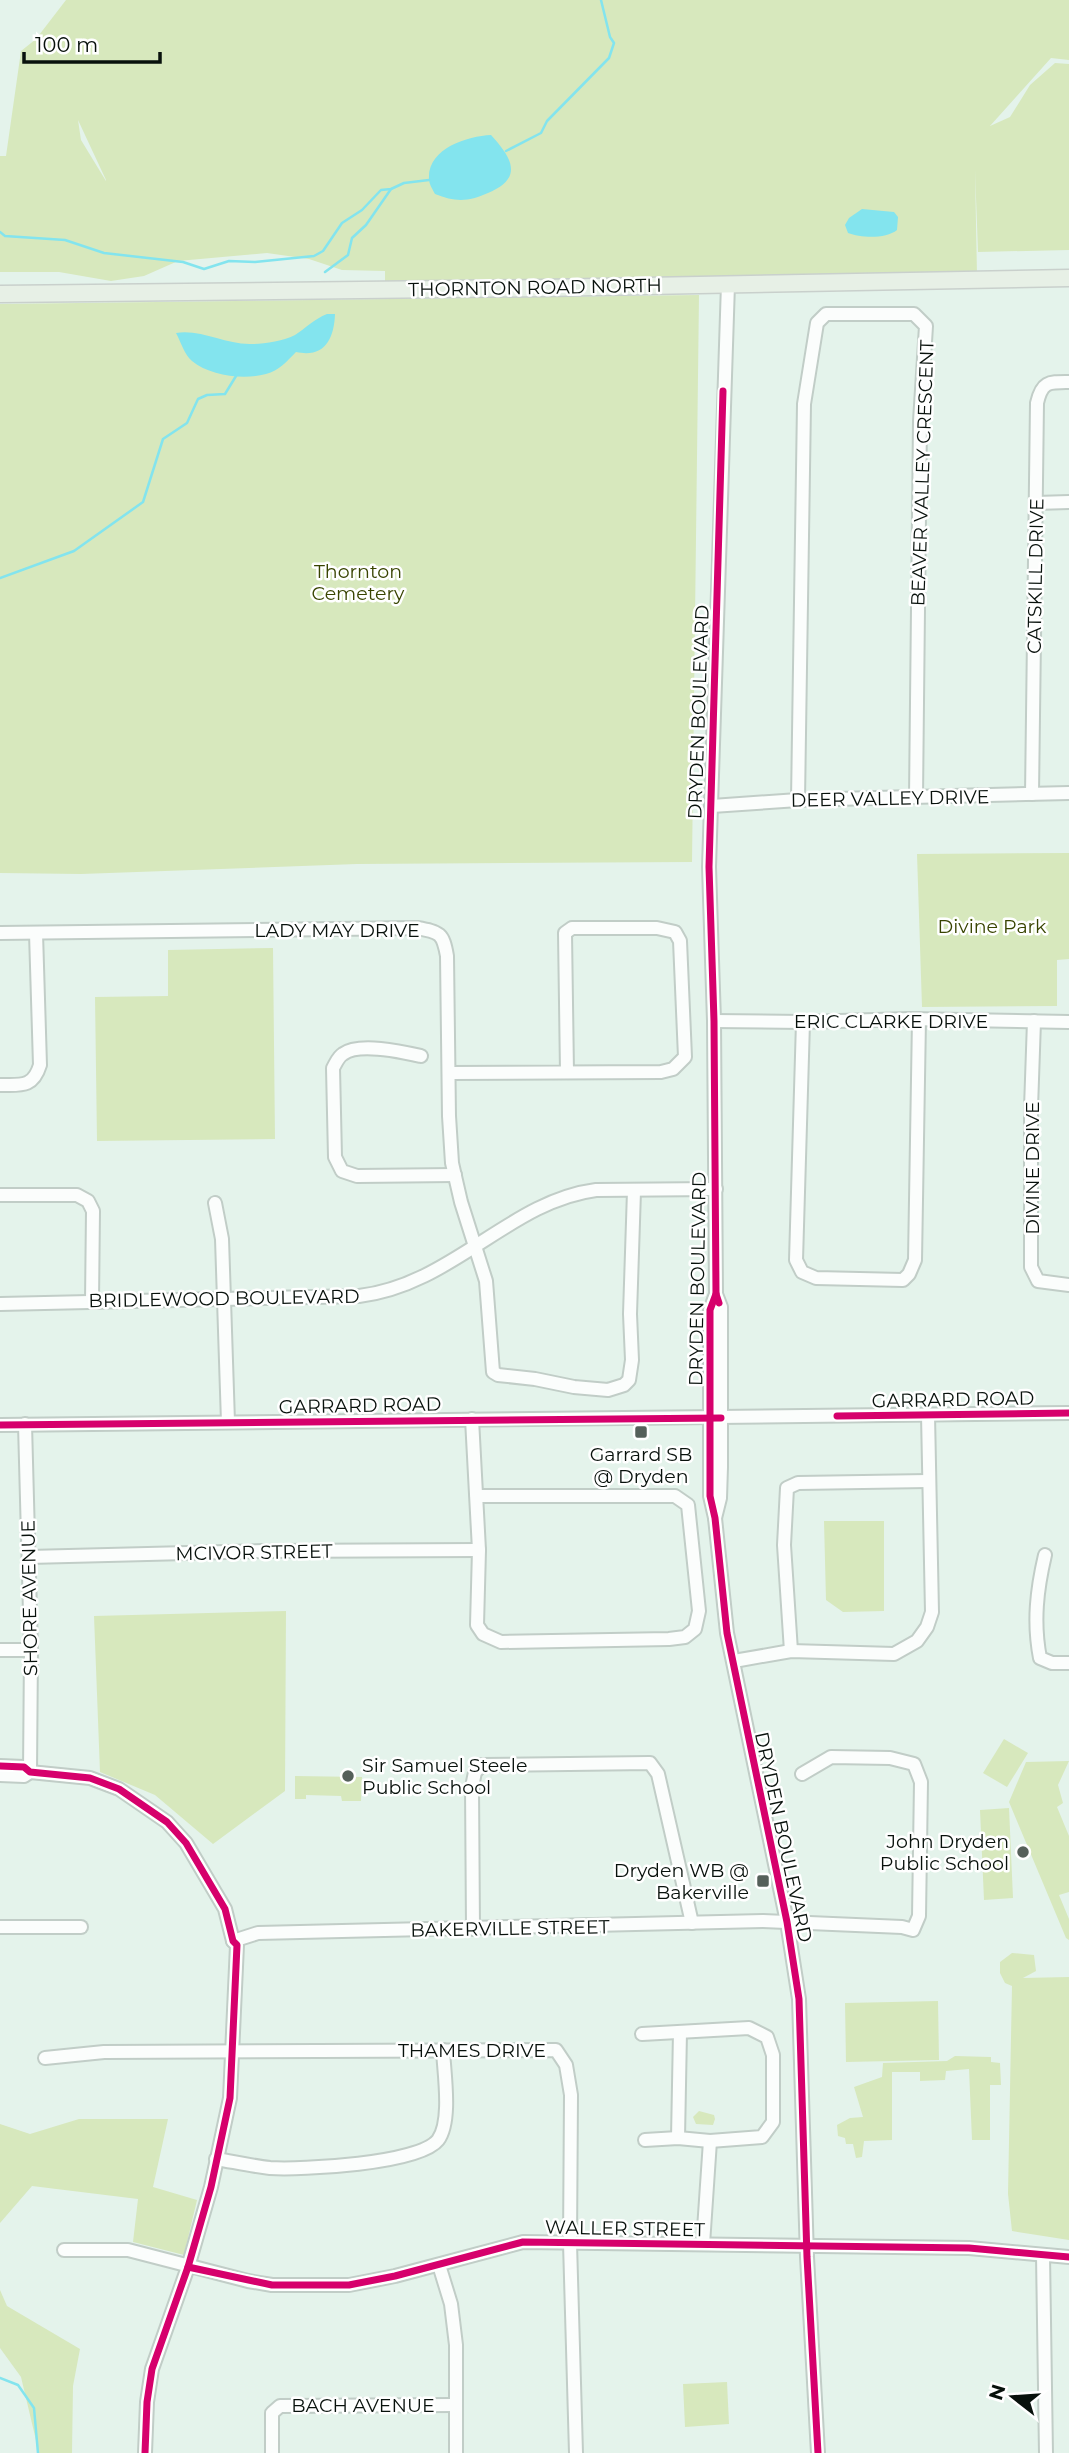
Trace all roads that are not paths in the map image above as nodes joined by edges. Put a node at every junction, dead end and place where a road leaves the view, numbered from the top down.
1 (1069, 278) edge
2 (728, 284) junction
3 (0, 294) edge
4 (1069, 382) edge
5 (1069, 502) edge
6 (1035, 503) junction
7 (1069, 793) edge
8 (1032, 794) junction
9 (916, 797) junction
10 (799, 800) junction
11 (712, 806) junction
12 (0, 933) edge
13 (36, 933) junction
14 (919, 1019) junction
15 (714, 1021) junction
16 (1034, 1021) junction
17 (803, 1022) junction
18 (1069, 1022) edge
19 (421, 1056) dead end
20 (567, 1072) junction
21 (449, 1073) junction
22 (0, 1085) edge
23 (455, 1175) junction
24 (716, 1189) junction
25 (634, 1191) junction
26 (0, 1195) edge
27 (215, 1203) dead end
28 (476, 1247) junction
29 (1069, 1285) edge
30 (225, 1299) junction
31 (92, 1301) junction
32 (0, 1304) edge
33 (1069, 1413) edge
34 (928, 1415) junction
35 (716, 1418) junction
36 (472, 1419) junction
37 (228, 1422) junction
38 (24, 1424) junction
39 (0, 1425) edge
40 (928, 1481) junction
41 (476, 1496) junction
42 (479, 1550) junction
43 (1045, 1555) dead end
44 (29, 1557) junction
45 (0, 1650) edge
46 (32, 1650) junction
47 (791, 1651) junction
48 (734, 1661) junction
49 (1069, 1663) edge
50 (0, 1766) edge
51 (30, 1772) junction
52 (802, 1774) dead end
53 (0, 1775) edge
54 (787, 1922) junction
55 (692, 1923) junction
56 (0, 1927) edge
57 (81, 1927) dead end
58 (474, 1929) junction
59 (233, 1941) junction
60 (681, 2032) junction
61 (642, 2034) dead end
62 (233, 2050) junction
63 (443, 2050) junction
64 (45, 2058) dead end
65 (678, 2138) junction
66 (645, 2140) dead end
67 (710, 2141) junction
68 (216, 2159) junction
69 (570, 2243) junction
70 (703, 2244) junction
71 (807, 2245) junction
72 (64, 2250) dead end
73 (1043, 2255) junction
74 (1069, 2258) edge
75 (439, 2265) junction
76 (188, 2267) junction
77 (455, 2405) junction
78 (145, 2453) edge
79 (272, 2453) edge
80 (456, 2453) edge
81 (576, 2453) edge
82 (818, 2453) edge
83 (1046, 2453) edge

1 - 2 main road, THORNTON ROAD NORTH
2 - 3 main road, THORNTON ROAD NORTH
2 - 11 street, DRYDEN BOULEVARD
4 - 6 street, CATSKILL DRIVE
5 - 6 street
6 - 8 street, CATSKILL DRIVE
7 - 8 street, DEER VALLEY DRIVE
8 - 9 street, DEER VALLEY DRIVE
9 - 10 street, DEER VALLEY DRIVE
9 - 10 street, BEAVER VALLEY CRESCENT
10 - 11 street, DEER VALLEY DRIVE
11 - 15 street, DRYDEN BOULEVARD
12 - 13 street, LADY MAY DRIVE
13 - 21 street, LADY MAY DRIVE
13 - 22 street
14 - 16 street, ERIC CLARKE DRIVE
14 - 17 street, ERIC CLARKE DRIVE
14 - 17 street
15 - 17 street, ERIC CLARKE DRIVE
15 - 24 street, DRYDEN BOULEVARD
16 - 18 street, ERIC CLARKE DRIVE
16 - 29 street, DIVINE DRIVE
19 - 23 street
20 - 20 street
20 - 21 street
21 - 23 street, LADY MAY DRIVE
23 - 28 street, LADY MAY DRIVE
24 - 25 street, BRIDLEWOOD BOULEVARD
24 - 35 street, DRYDEN BOULEVARD
25 - 28 street, BRIDLEWOOD BOULEVARD
25 - 28 street, LADY MAY DRIVE
26 - 31 street
27 - 30 street
28 - 30 street, BRIDLEWOOD BOULEVARD
30 - 31 street, BRIDLEWOOD BOULEVARD
30 - 37 street
31 - 32 street, BRIDLEWOOD BOULEVARD
33 - 34 street, GARRARD ROAD
34 - 35 street, GARRARD ROAD
34 - 40 street
35 - 36 street, GARRARD ROAD
35 - 48 street, DRYDEN BOULEVARD
36 - 37 street, GARRARD ROAD
36 - 41 street
37 - 38 street, GARRARD ROAD
38 - 39 street, GARRARD ROAD
38 - 44 street, SHORE AVENUE
40 - 47 street
40 - 47 street
41 - 42 street
41 - 42 street
42 - 44 street, MCIVOR STREET
43 - 49 street
44 - 46 street, SHORE AVENUE
45 - 46 street
46 - 51 street, SHORE AVENUE
47 - 48 street
48 - 54 street, DRYDEN BOULEVARD
50 - 51 street
51 - 53 street
51 - 59 street
52 - 54 street, BAKERVILLE STREET
54 - 55 street, BAKERVILLE STREET
54 - 71 street, DRYDEN BOULEVARD
55 - 58 street, BAKERVILLE STREET
55 - 58 street
56 - 57 street
58 - 59 street, BAKERVILLE STREET
59 - 62 street
60 - 61 street
60 - 65 street
60 - 67 street
62 - 63 street, THAMES DRIVE
62 - 64 street, THAMES DRIVE
62 - 68 street
63 - 68 street
63 - 69 street, THAMES DRIVE
65 - 66 street
65 - 67 street
67 - 70 street
68 - 76 street
69 - 70 street, WALLER STREET
69 - 75 street, WALLER STREET
69 - 81 street
70 - 71 street, WALLER STREET
71 - 73 street, WALLER STREET
71 - 82 street, DRYDEN BOULEVARD
72 - 76 street, WALLER STREET
73 - 74 street, WALLER STREET
73 - 83 street
75 - 76 street, WALLER STREET
75 - 77 street
76 - 78 street
77 - 79 street, BACH AVENUE
77 - 80 street

